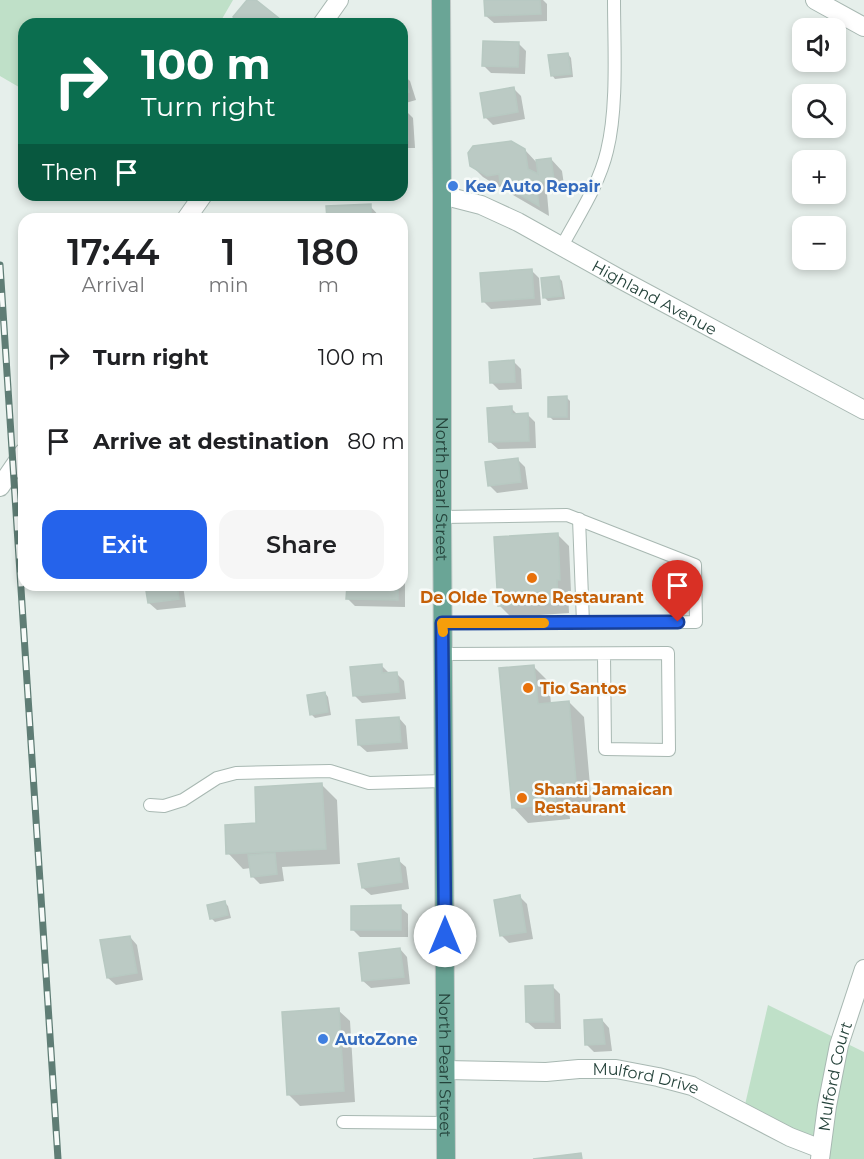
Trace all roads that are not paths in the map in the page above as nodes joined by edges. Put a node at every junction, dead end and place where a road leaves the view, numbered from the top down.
1 (339, 0) edge
2 (441, 0) edge
3 (614, 0) edge
4 (815, 0) edge
5 (326, 18) edge
6 (864, 27) edge
7 (442, 195) junction
8 (562, 246) junction
9 (864, 410) edge
10 (18, 461) edge
11 (0, 487) edge
12 (442, 517) junction
13 (579, 519) junction
14 (442, 623) junction
15 (583, 623) junction
16 (443, 654) junction
17 (604, 655) junction
18 (444, 781) junction
19 (150, 806) dead end
20 (864, 969) edge
21 (446, 1070) junction
22 (343, 1122) dead end
23 (446, 1123) junction
24 (820, 1154) edge
25 (446, 1159) edge

1 - 5 street
2 - 7 main road, North Pearl Street
3 - 8 lane
4 - 6 street
7 - 8 street, Highland Avenue
7 - 12 main road, North Pearl Street
8 - 9 street, Highland Avenue
10 - 11 street
12 - 13 lane
12 - 14 main road, North Pearl Street
13 - 15 lane
13 - 15 lane
14 - 15 lane
14 - 16 main road, North Pearl Street
16 - 17 lane
16 - 18 main road, North Pearl Street
17 - 17 lane
18 - 19 lane
18 - 21 main road, North Pearl Street
20 - 24 street, Mulford Court
21 - 23 main road, North Pearl Street
21 - 24 street, Mulford Drive
22 - 23 lane
23 - 25 main road, North Pearl Street

